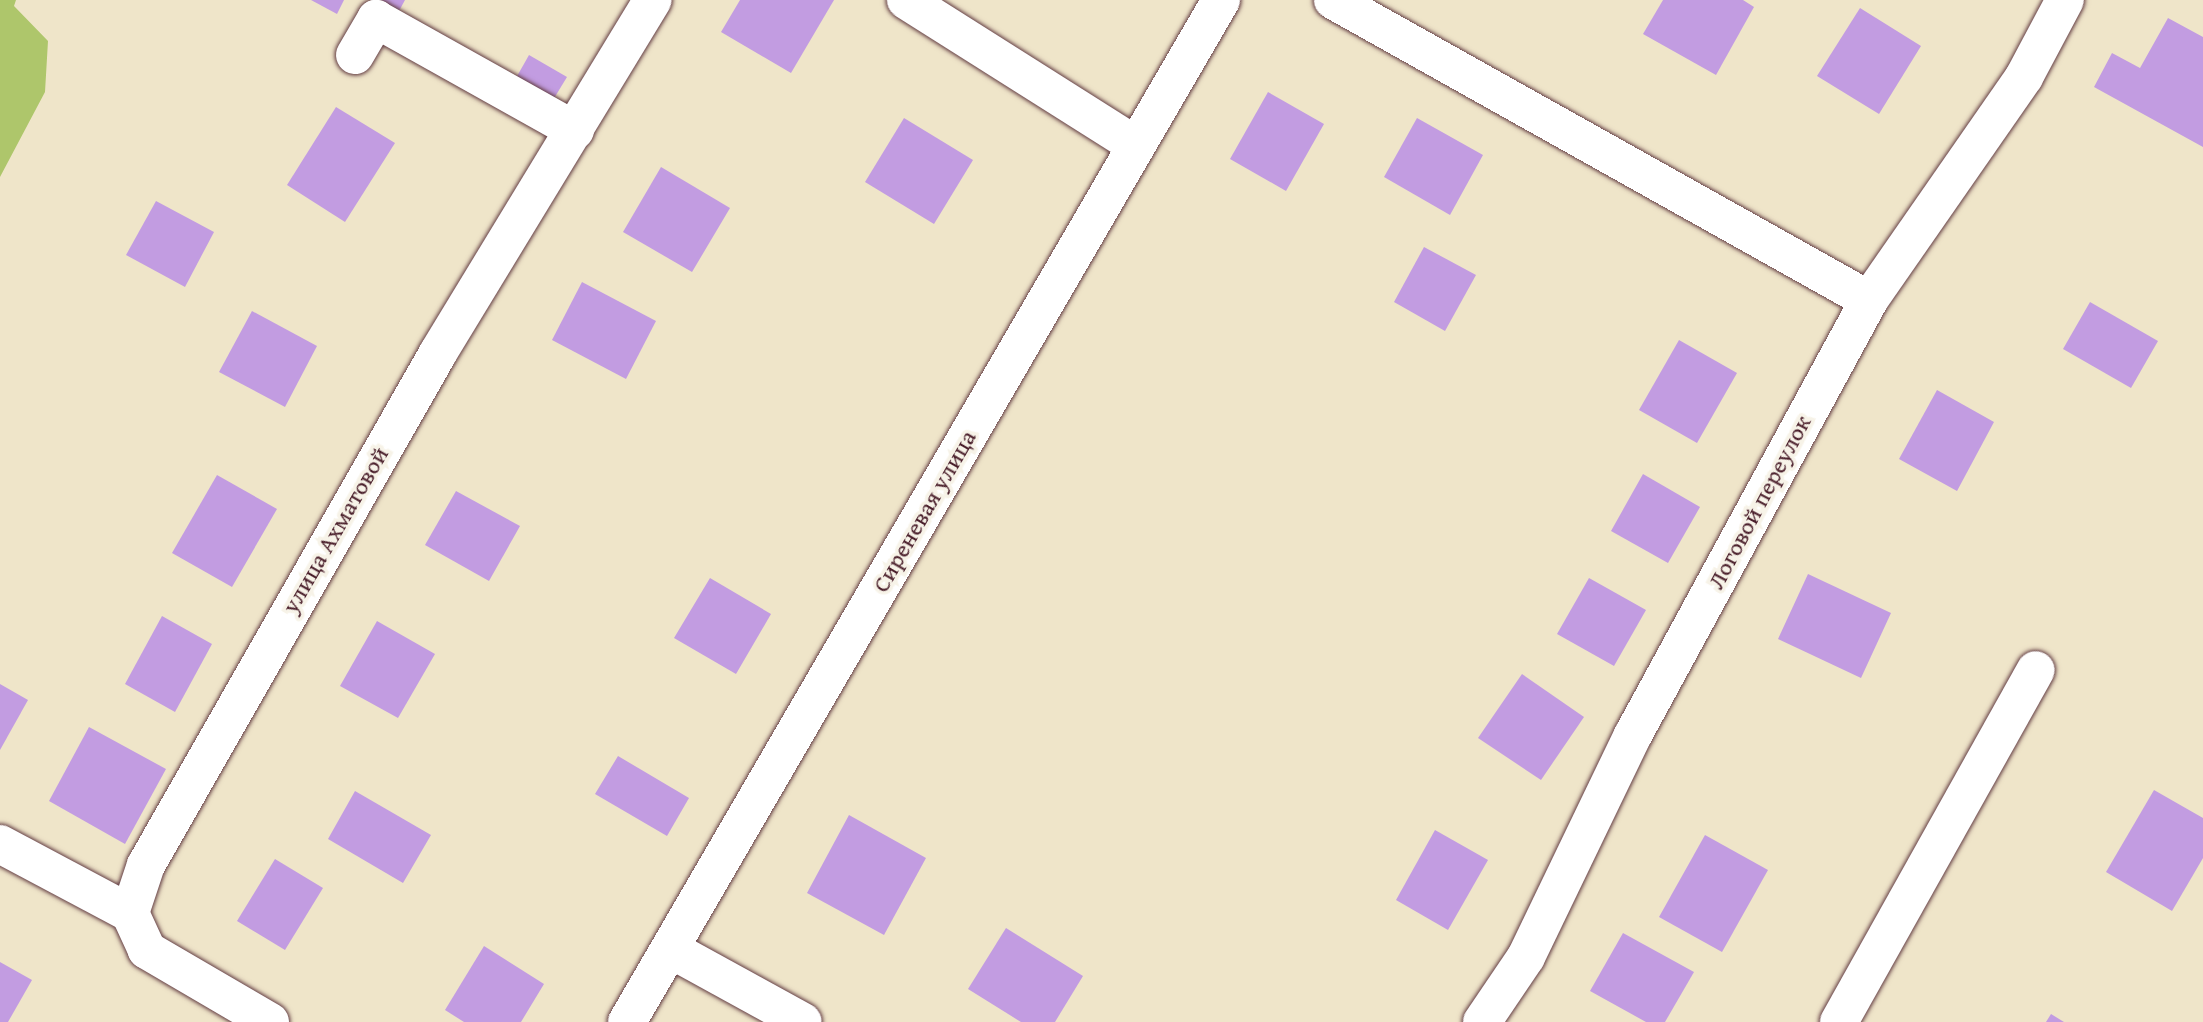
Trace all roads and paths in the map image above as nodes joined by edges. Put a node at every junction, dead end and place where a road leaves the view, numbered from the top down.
1 (653, 0) edge
2 (906, 0) edge
3 (1221, 0) edge
4 (1333, 0) edge
5 (2065, 0) edge
6 (355, 55) dead end
7 (575, 130) junction
8 (1135, 145) junction
9 (1869, 300) junction
10 (2036, 670) dead end
11 (0, 844) edge
12 (130, 914) junction
13 (672, 950) junction
14 (270, 1022) edge
15 (627, 1022) edge
16 (803, 1022) edge
17 (1482, 1022) edge
18 (1839, 1022) edge

1 - 7 street, улица Ахматовой
2 - 8 street
3 - 8 street, Сиреневая улица
4 - 9 street
5 - 9 street, Логовой переулок
6 - 7 street
7 - 12 street, улица Ахматовой
8 - 13 street, Сиреневая улица
9 - 17 street, Логовой переулок
10 - 18 street
11 - 12 street
12 - 14 street
13 - 15 street, Сиреневая улица
13 - 16 street

